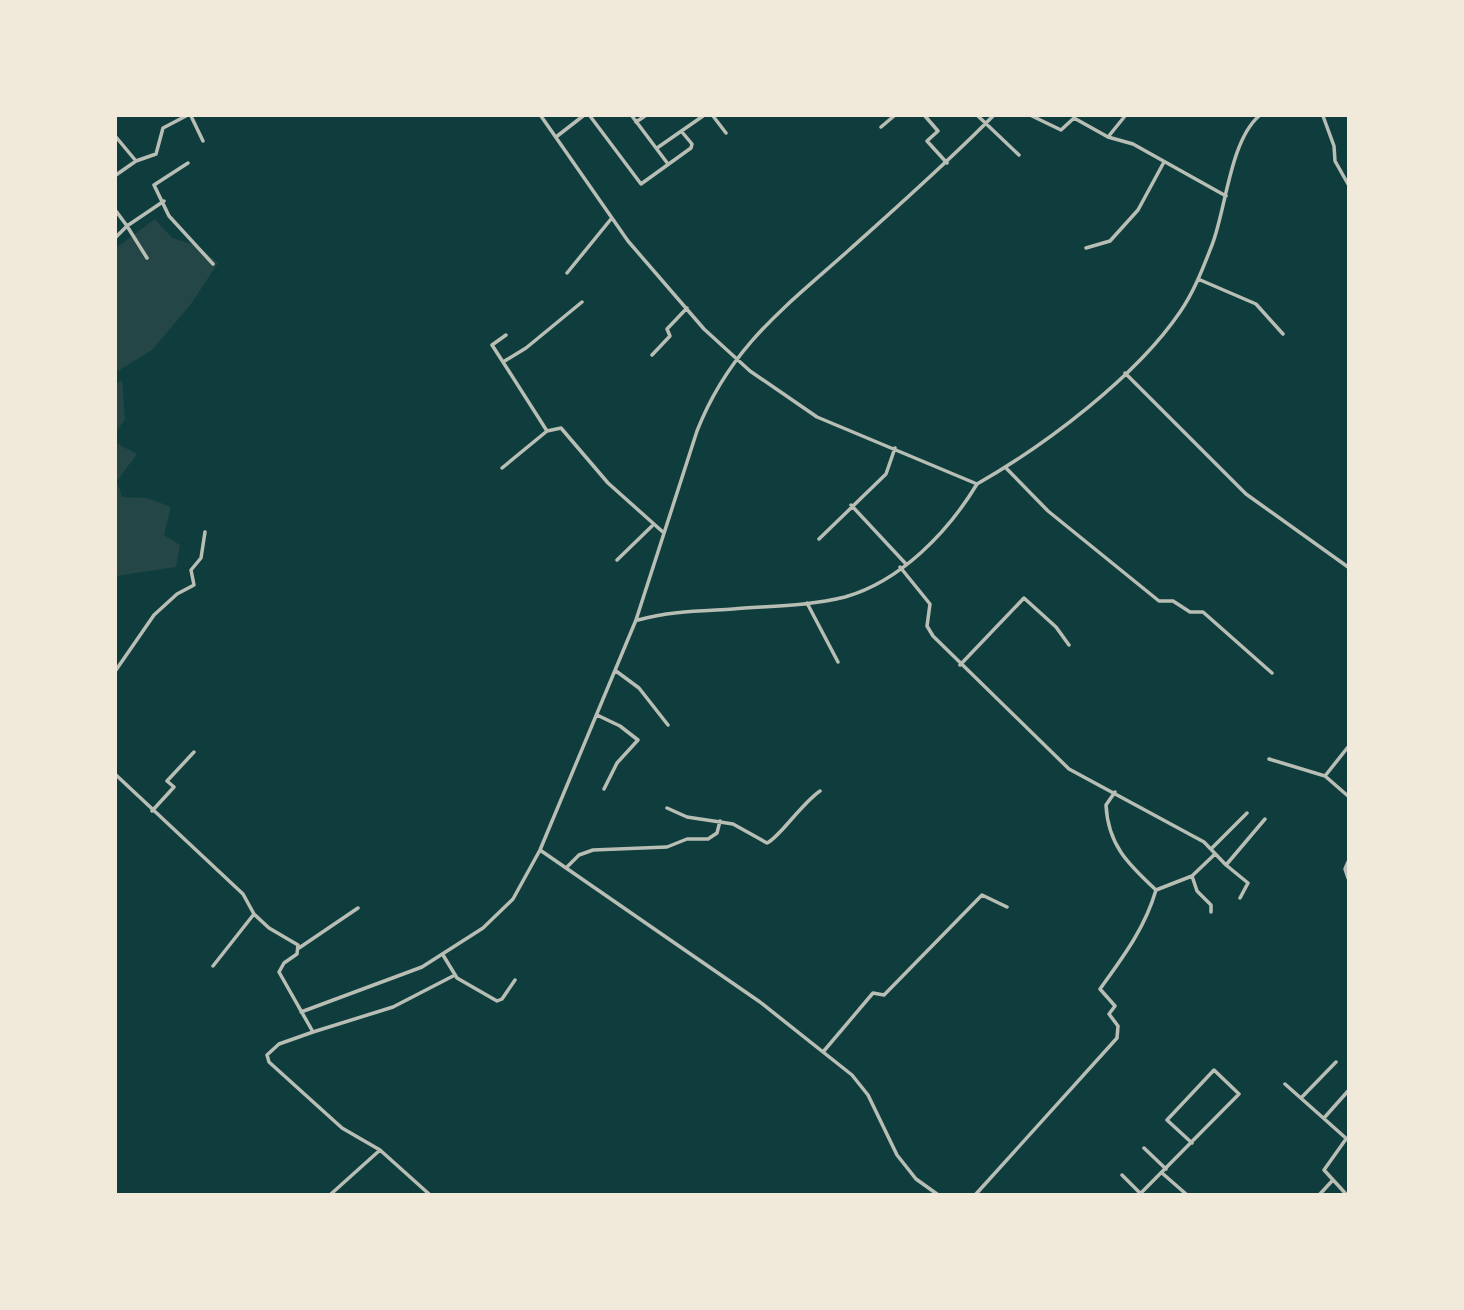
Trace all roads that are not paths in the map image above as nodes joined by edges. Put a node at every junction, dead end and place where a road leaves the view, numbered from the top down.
1 (189, 116) edge
2 (541, 116) edge
3 (583, 116) edge
4 (599, 116) edge
5 (632, 116) edge
6 (645, 116) edge
7 (703, 116) edge
8 (713, 116) edge
9 (894, 116) edge
10 (925, 116) edge
11 (978, 116) edge
12 (993, 116) edge
13 (1032, 116) edge
14 (1125, 116) edge
15 (1259, 116) edge
16 (1323, 116) edge
17 (592, 118) edge
18 (636, 122) junction
19 (985, 123) junction
20 (881, 127) dead end
21 (682, 132) junction
22 (726, 133) dead end
23 (116, 137) edge
24 (556, 137) junction
25 (1108, 137) junction
26 (203, 141) dead end
27 (657, 148) junction
28 (1019, 155) dead end
29 (136, 161) junction
30 (1164, 162) junction
31 (188, 163) dead end
32 (947, 163) junction
33 (668, 164) junction
34 (116, 175) edge
35 (1349, 184) edge
36 (1226, 197) junction
37 (164, 201) junction
38 (116, 211) edge
39 (611, 219) junction
40 (127, 226) junction
41 (116, 237) edge
42 (1086, 248) dead end
43 (147, 258) dead end
44 (213, 264) dead end
45 (567, 273) dead end
46 (1198, 279) junction
47 (582, 302) dead end
48 (687, 308) junction
49 (1283, 334) dead end
50 (506, 335) dead end
51 (652, 355) dead end
52 (736, 357) junction
53 (503, 362) junction
54 (1125, 373) junction
55 (547, 431) junction
56 (895, 447) junction
57 (502, 468) dead end
58 (1006, 468) junction
59 (977, 484) junction
60 (851, 505) junction
61 (653, 526) junction
62 (205, 532) dead end
63 (664, 533) junction
64 (819, 539) dead end
65 (617, 560) dead end
66 (906, 564) junction
67 (1349, 566) edge
68 (900, 567) junction
69 (807, 603) junction
70 (636, 620) junction
71 (1069, 645) dead end
72 (838, 662) dead end
73 (960, 665) junction
74 (116, 670) edge
75 (616, 671) junction
76 (1272, 673) dead end
77 (597, 715) junction
78 (668, 725) dead end
79 (1349, 747) edge
80 (194, 752) dead end
81 (1269, 759) dead end
82 (116, 775) edge
83 (1325, 776) junction
84 (604, 789) dead end
85 (820, 792) dead end
86 (1115, 792) junction
87 (1349, 796) edge
88 (667, 807) dead end
89 (152, 811) junction
90 (1247, 813) dead end
91 (1265, 819) dead end
92 (720, 820) junction
93 (1212, 848) junction
94 (540, 850) junction
95 (1215, 854) junction
96 (1349, 863) edge
97 (1226, 865) junction
98 (567, 867) junction
99 (1192, 876) junction
100 (1349, 878) edge
101 (1156, 890) junction
102 (1240, 898) dead end
103 (1007, 907) dead end
104 (358, 908) dead end
105 (1211, 912) dead end
106 (254, 914) junction
107 (299, 948) junction
108 (443, 955) junction
109 (213, 966) dead end
110 (455, 975) junction
111 (515, 980) dead end
112 (301, 1012) junction
113 (313, 1032) junction
114 (823, 1052) junction
115 (1336, 1062) dead end
116 (1285, 1084) dead end
117 (1349, 1091) edge
118 (1300, 1098) junction
119 (1323, 1118) junction
120 (1348, 1139) edge
121 (1192, 1143) junction
122 (1144, 1148) dead end
123 (380, 1150) junction
124 (1164, 1171) junction
125 (1122, 1175) dead end
126 (1332, 1181) junction
127 (1140, 1194) edge
128 (331, 1195) edge
129 (429, 1195) edge
130 (937, 1195) edge
131 (976, 1195) edge
132 (1186, 1195) edge
133 (1320, 1195) edge
134 (1346, 1195) edge

1 - 26 street
1 - 29 street
2 - 24 street
3 - 24 street
4 - 17 street
5 - 18 street
6 - 18 street
7 - 21 street
8 - 22 street
9 - 20 street
10 - 32 street
11 - 19 street
12 - 19 street
13 - 25 street
14 - 25 street
15 - 36 street
16 - 35 street
17 - 33 street
18 - 27 street
19 - 28 street
19 - 32 street
21 - 27 street
21 - 33 street
23 - 29 street
24 - 39 street
25 - 30 street
27 - 33 street
29 - 34 street
30 - 36 street
30 - 42 street
31 - 37 street
32 - 52 street
36 - 46 street
37 - 40 street
37 - 44 street
38 - 40 street
39 - 45 street
39 - 48 street
40 - 41 street
40 - 43 street
46 - 49 street
46 - 54 street
47 - 53 street
48 - 51 street
48 - 52 street
50 - 53 street
52 - 56 street
52 - 63 street
53 - 55 street
54 - 58 street
54 - 67 street
55 - 57 street
55 - 61 street
56 - 59 street
56 - 60 street
58 - 59 street
58 - 76 street
59 - 66 street
60 - 64 street
60 - 66 street
61 - 63 street
61 - 65 street
62 - 74 street
63 - 70 street
66 - 68 street
68 - 69 street
68 - 73 street
69 - 70 street
69 - 72 street
70 - 75 street
71 - 73 street
73 - 86 street
75 - 77 street
75 - 78 street
77 - 84 street
77 - 94 street
79 - 83 street
80 - 89 street
81 - 83 street
82 - 89 street
83 - 87 street
85 - 92 street
86 - 93 street
86 - 101 street
88 - 92 street
89 - 106 street
90 - 93 street
91 - 97 street
92 - 98 street
93 - 95 street
94 - 98 street
94 - 108 street
95 - 97 street
95 - 99 street
96 - 100 street
97 - 102 street
98 - 114 street
99 - 101 street
99 - 105 street
101 - 131 street
103 - 114 street
104 - 107 street
106 - 107 street
106 - 109 street
107 - 112 street
108 - 110 street
108 - 112 street
110 - 111 street
110 - 113 street
112 - 113 street
113 - 123 street
114 - 130 street
115 - 118 street
116 - 118 street
117 - 119 street
118 - 119 street
119 - 120 street
120 - 126 street
121 - 121 street
121 - 124 street
122 - 124 street
123 - 128 street
123 - 129 street
124 - 127 street
124 - 132 street
125 - 127 street
126 - 133 street
126 - 134 street

